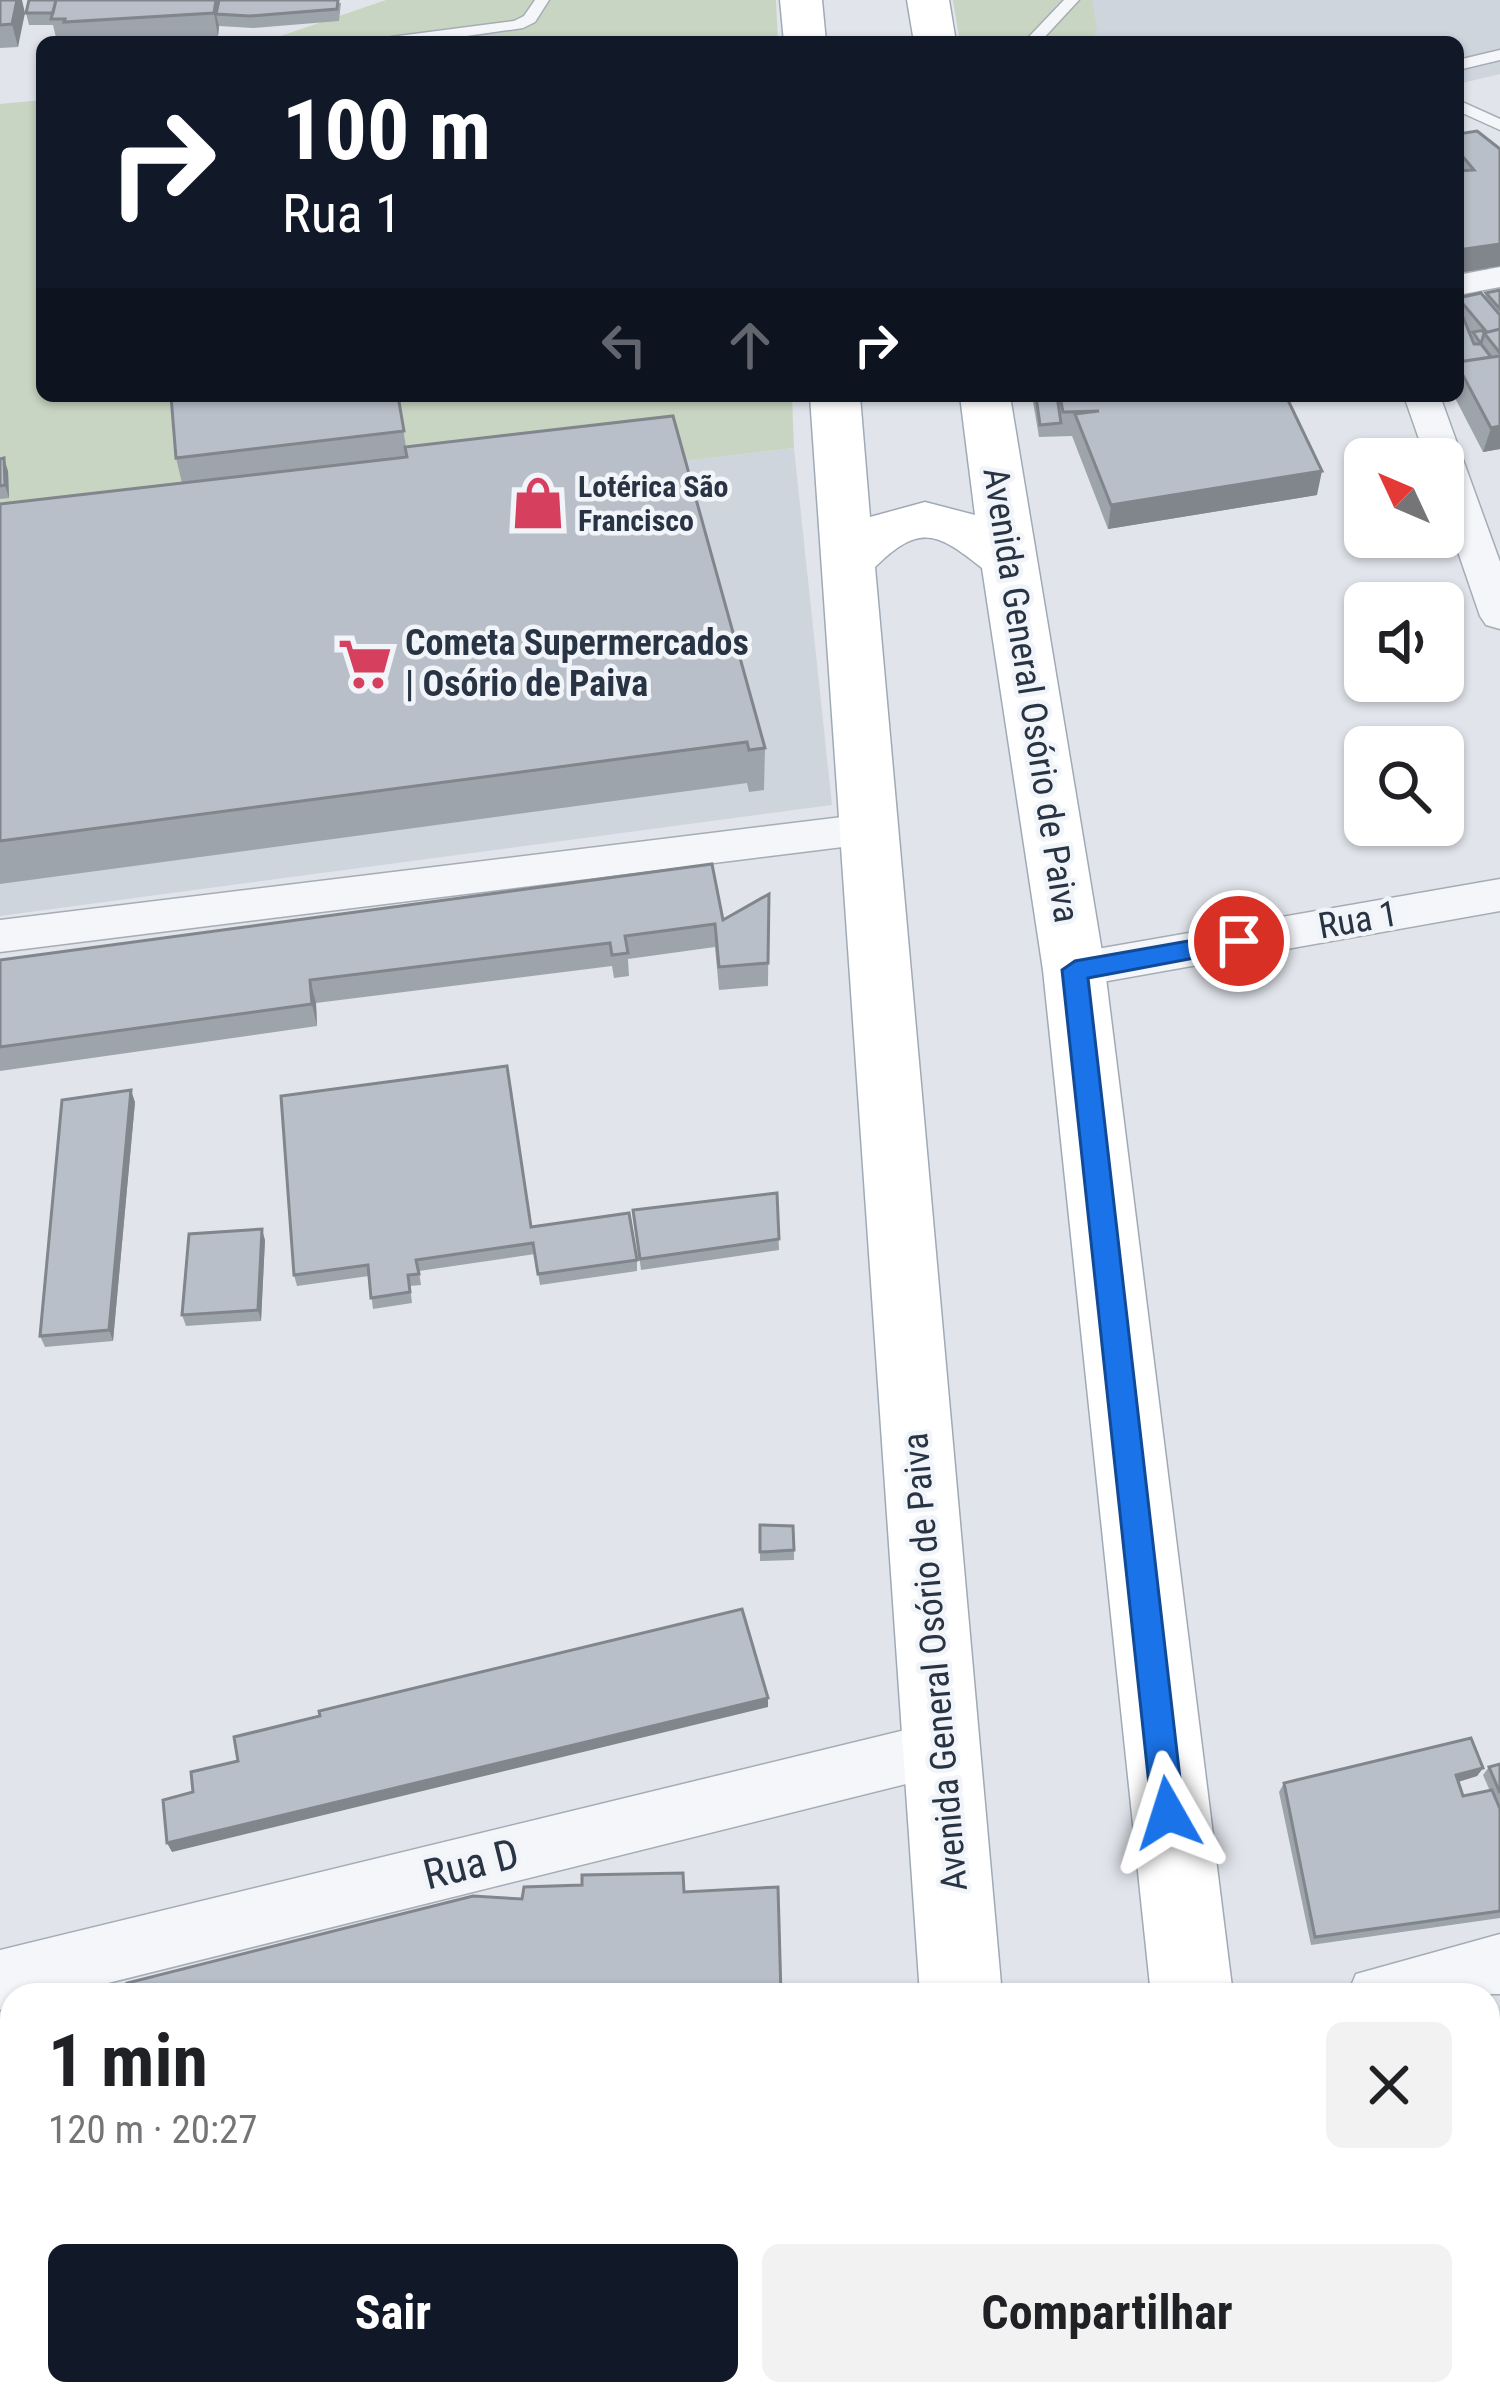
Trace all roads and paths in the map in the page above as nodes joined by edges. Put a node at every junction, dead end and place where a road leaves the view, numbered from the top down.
1 (542, 0) edge
2 (801, 0) edge
3 (928, 0) edge
4 (1072, 0) edge
5 (436, 36) edge
6 (804, 36) edge
7 (934, 36) edge
8 (1038, 36) edge
9 (1500, 55) edge
10 (1464, 64) edge
11 (1464, 108) edge
12 (1500, 125) edge
13 (1500, 277) edge
14 (1464, 284) edge
15 (835, 402) edge
16 (986, 402) edge
17 (1423, 402) edge
18 (1007, 561) junction
19 (846, 566) junction
20 (1500, 616) edge
21 (867, 830) junction
22 (1500, 895) edge
23 (0, 936) edge
24 (1075, 970) junction
25 (941, 1748) junction
26 (1500, 1964) edge
27 (0, 1980) edge
28 (960, 1983) edge
29 (1191, 1983) edge
30 (1425, 1983) edge

1 - 5 lane
2 - 6 main road
3 - 7 main road
4 - 8 lane
9 - 10 lane
11 - 12 lane
13 - 14 street
15 - 19 main road, Avenida General Osório de Paiva
16 - 18 main road, Avenida General Osório de Paiva
17 - 20 street
18 - 19 main road
18 - 24 main road, Avenida General Osório de Paiva
19 - 21 main road, Avenida General Osório de Paiva
21 - 23 street
21 - 25 main road, Avenida General Osório de Paiva
22 - 24 street, Rua 1
24 - 29 main road, Avenida General Osório de Paiva
25 - 27 street, Rua D
25 - 28 main road, Avenida General Osório de Paiva
26 - 30 street

